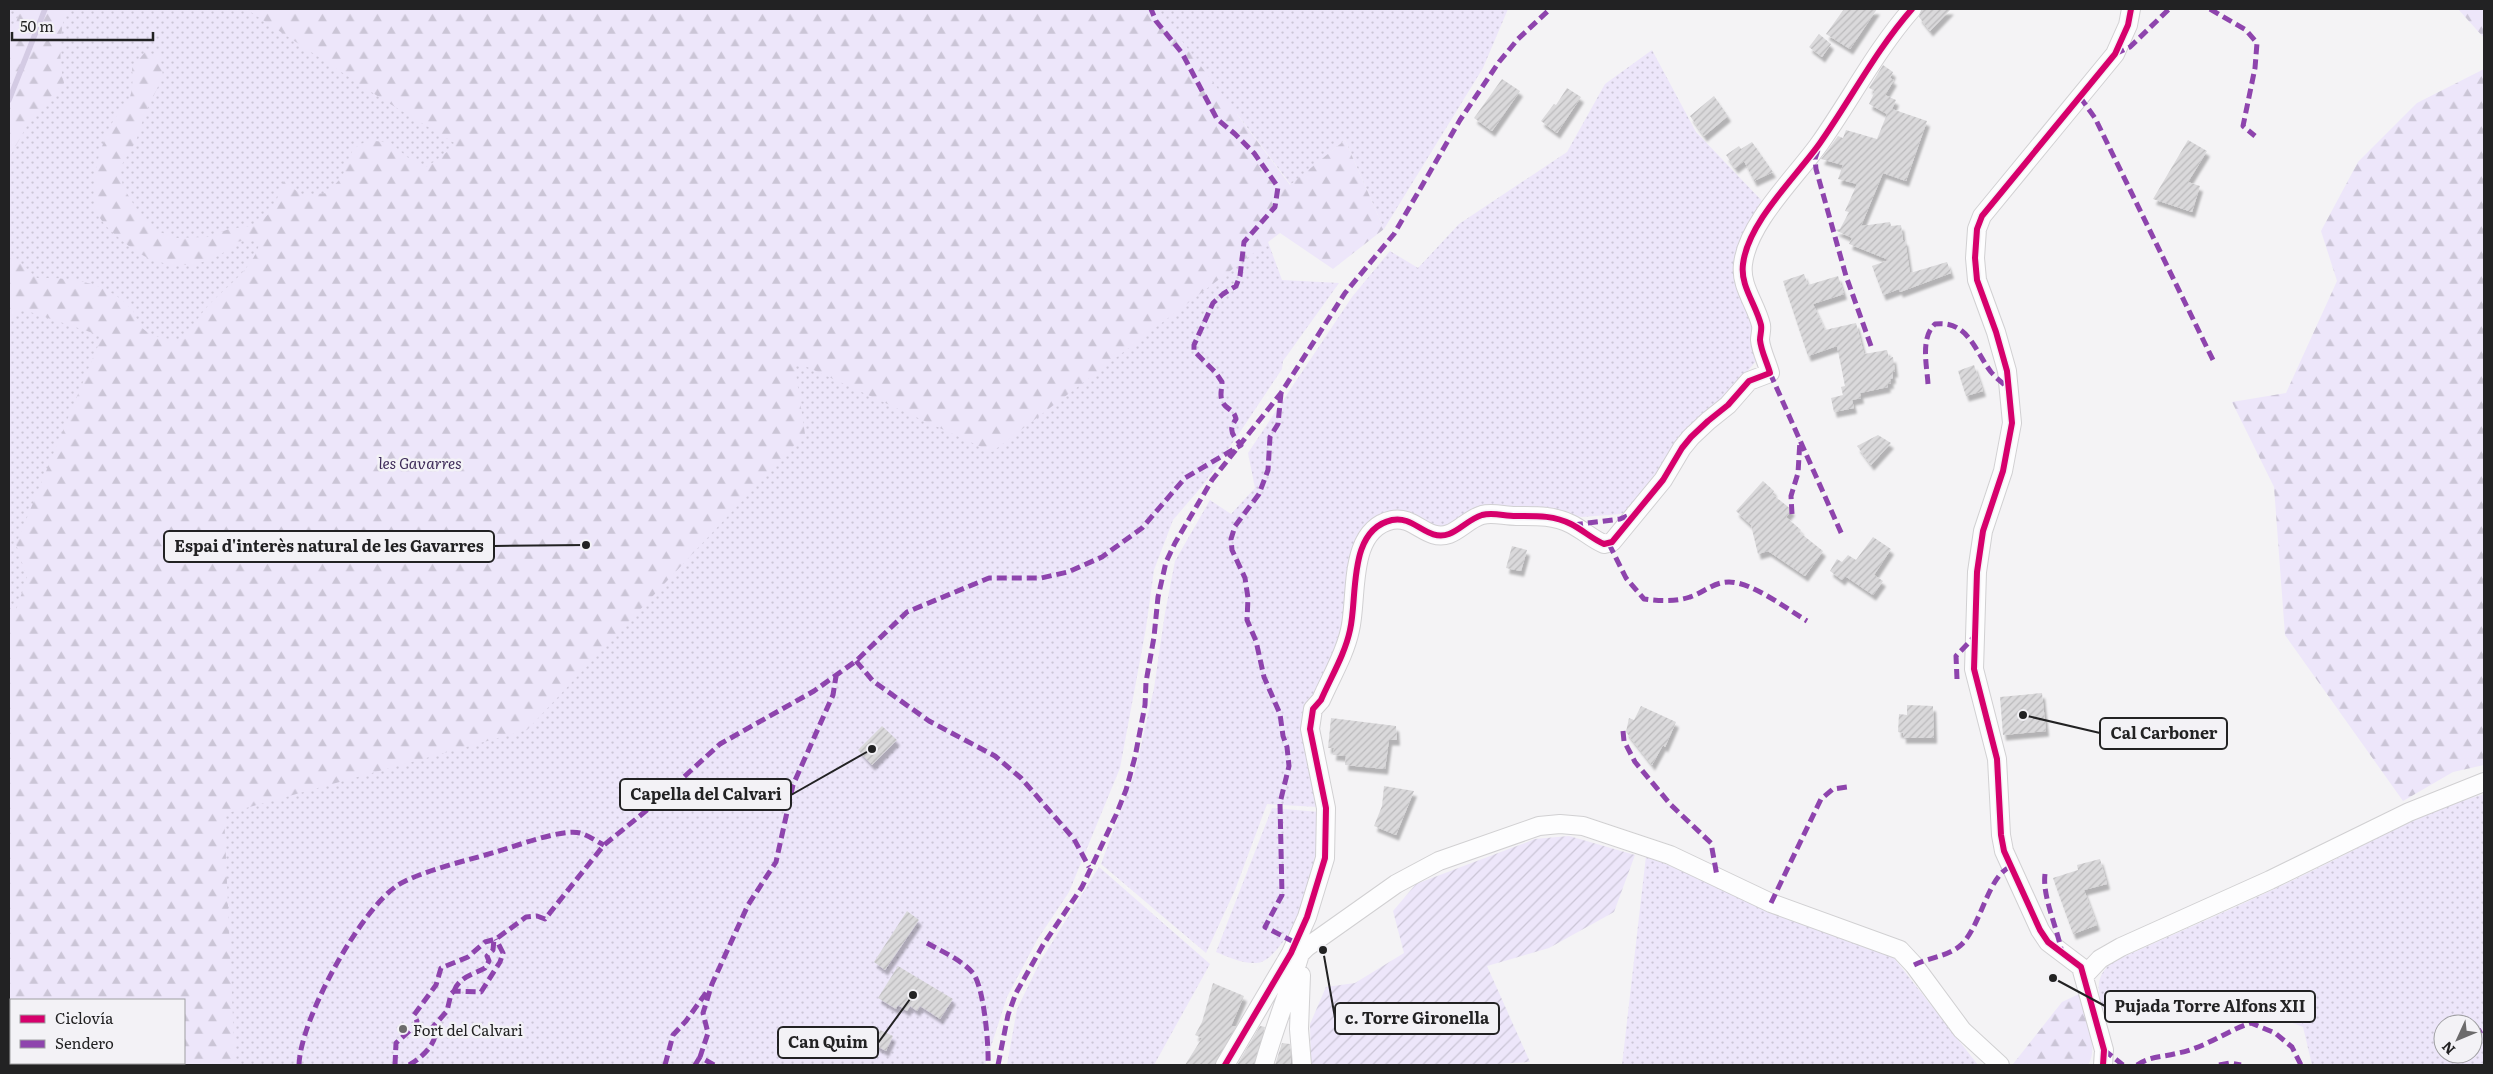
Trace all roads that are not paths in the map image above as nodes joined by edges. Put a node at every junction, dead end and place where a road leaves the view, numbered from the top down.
1 (1912, 9) edge
2 (2131, 9) edge
3 (2484, 782) edge
4 (1296, 954) junction
5 (2084, 976) junction
6 (1225, 1065) edge
7 (1264, 1065) edge
8 (1302, 1065) edge
9 (2000, 1065) edge
10 (2103, 1065) edge

1 - 4 street
2 - 5 street
3 - 5 street
4 - 6 street
4 - 7 street
4 - 8 street
4 - 9 street
5 - 10 street

